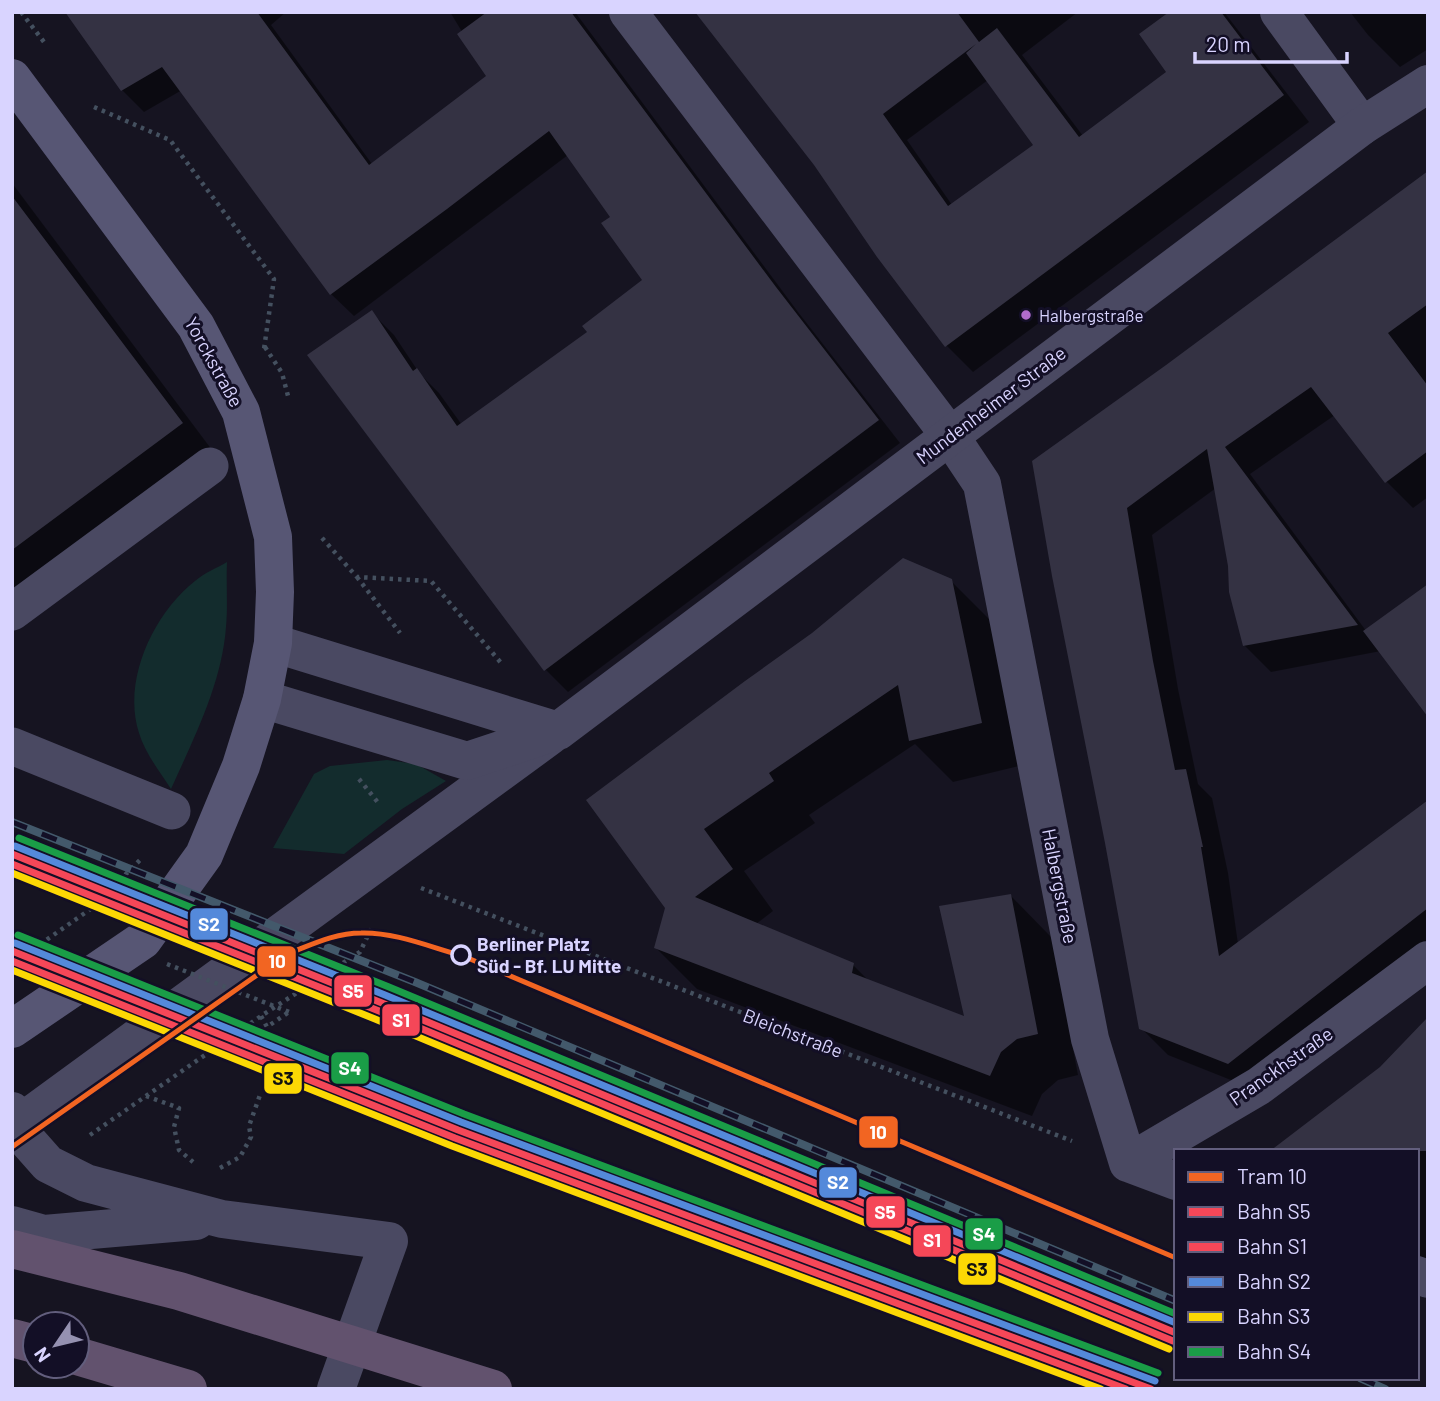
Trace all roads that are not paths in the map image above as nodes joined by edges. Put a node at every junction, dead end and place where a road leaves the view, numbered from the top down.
1 (628, 12) edge
2 (1279, 12) edge
3 (12, 78) edge
4 (1428, 84) edge
5 (1362, 125) junction
6 (950, 436) junction
7 (210, 466) dead end
8 (12, 612) edge
9 (273, 643) junction
10 (262, 699) junction
11 (558, 731) junction
12 (12, 746) edge
13 (172, 811) dead end
14 (1428, 960) edge
15 (12, 1029) edge
16 (14, 1122) edge
17 (1128, 1163) junction
18 (1174, 1180) edge
19 (222, 1219) junction
20 (12, 1226) edge
21 (12, 1249) edge
22 (91, 1360) edge
23 (188, 1389) edge
24 (336, 1389) edge
25 (493, 1389) edge

1 - 6 street, Halbergstraße
2 - 5 street
3 - 9 main road, Yorckstraße
4 - 5 street, Mundenheimer Straße
5 - 6 street, Mundenheimer Straße
6 - 11 street, Mundenheimer Straße
6 - 17 street, Halbergstraße
7 - 8 street
9 - 10 main road, Yorckstraße
9 - 11 street
10 - 11 street
10 - 15 main road, Yorckstraße
11 - 16 street, Mundenheimer Straße
12 - 13 street
14 - 17 street, Pranckhstraße
16 - 19 street
17 - 18 street
19 - 20 street
19 - 24 street
21 - 25 highway, bridge
22 - 23 highway

